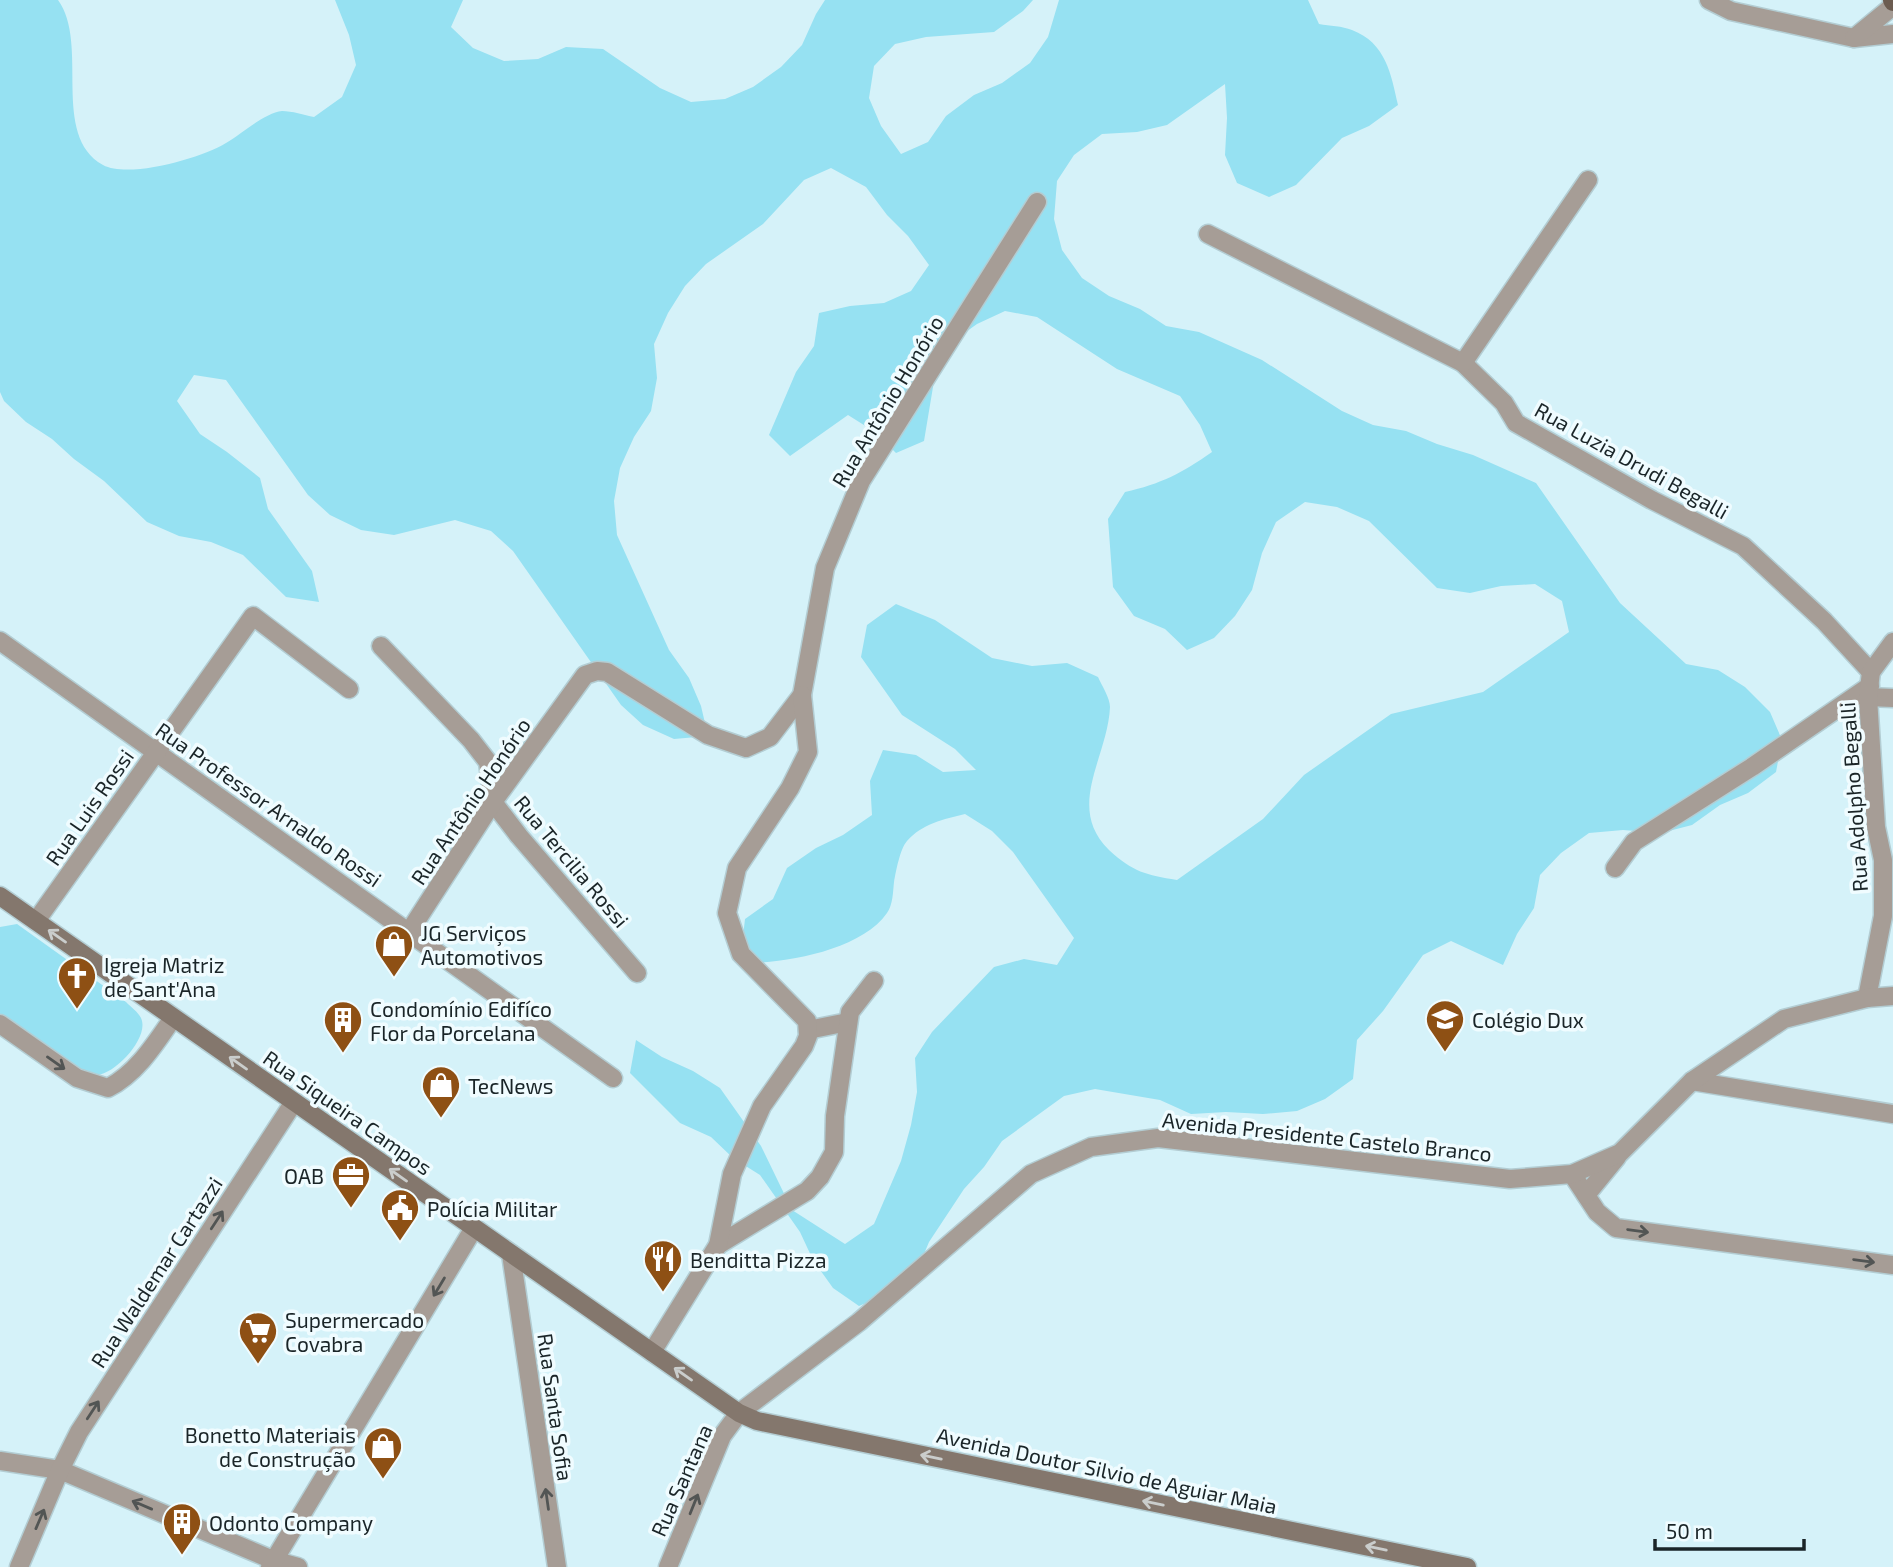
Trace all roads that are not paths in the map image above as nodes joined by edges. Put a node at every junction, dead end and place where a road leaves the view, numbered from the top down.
1 (1709, 0) edge
2 (1893, 3) edge
3 (1893, 34) edge
4 (1854, 38) junction
5 (1588, 180) dead end
6 (1037, 202) dead end
7 (1208, 234) dead end
8 (1463, 363) junction
9 (0, 641) edge
10 (1893, 642) edge
11 (381, 646) dead end
12 (1870, 685) junction
13 (349, 689) dead end
14 (802, 695) junction
15 (1893, 698) edge
16 (156, 752) junction
17 (493, 802) junction
18 (1886, 845) edge
19 (1615, 868) dead end
20 (0, 896) edge
21 (36, 921) junction
22 (409, 932) junction
23 (637, 973) dead end
24 (874, 981) dead end
25 (1893, 996) edge
26 (1867, 998) junction
27 (173, 1018) junction
28 (848, 1022) junction
29 (0, 1024) edge
30 (808, 1030) junction
31 (614, 1078) dead end
32 (1692, 1081) junction
33 (294, 1102) junction
34 (1893, 1114) edge
35 (1620, 1153) junction
36 (1572, 1174) junction
37 (1587, 1195) junction
38 (474, 1228) junction
39 (718, 1245) junction
40 (511, 1254) junction
41 (1893, 1265) edge
42 (652, 1352) junction
43 (739, 1413) junction
44 (0, 1461) edge
45 (60, 1470) junction
46 (272, 1564) edge
47 (19, 1567) edge
48 (298, 1567) edge
49 (557, 1567) edge
50 (668, 1567) edge
51 (1467, 1567) edge

1 - 4 street
2 - 4 street
3 - 4 street
5 - 8 street
6 - 14 street, Rua Antônio Honório
7 - 8 street, Rua Luzia Drudi Begalli
8 - 12 street, Rua Luzia Drudi Begalli
9 - 16 street, Rua Professor Arnaldo Rossi
10 - 12 street
11 - 17 street, Rua Tercilia Rossi
12 - 15 street
12 - 18 street, Rua Adolpho Begalli
12 - 19 street
13 - 16 street, Rua Luis Rossi
14 - 17 street, Rua Antônio Honório
14 - 30 street
16 - 21 street, Rua Luis Rossi
16 - 22 street, Rua Professor Arnaldo Rossi
17 - 22 street, Rua Antônio Honório
17 - 23 street, Rua Tercilia Rossi
18 - 26 street, Rua Adolpho Begalli
20 - 21 main road, Rua Siqueira Campos
27 -> 21 main road, Rua Siqueira Campos
22 - 31 street, Rua Professor Arnaldo Rossi
24 - 28 street
25 - 26 street, Avenida Presidente Castelo Branco
26 - 32 street, Avenida Presidente Castelo Branco
29 -> 27 street
33 -> 27 main road, Rua Siqueira Campos
28 - 30 street
28 - 39 street
30 - 39 street
32 - 34 street
32 - 35 street, Avenida Presidente Castelo Branco
38 -> 33 main road, Rua Siqueira Campos
45 -> 33 street, Rua Waldemar Cartazzi
35 - 36 street, Avenida Presidente Castelo Branco
35 - 37 street, Avenida Presidente Castelo Branco
36 - 37 street
36 - 43 street, Avenida Presidente Castelo Branco
37 -> 41 street
38 - 40 main road, Rua Siqueira Campos
38 -> 46 street
39 - 42 street
40 - 42 main road, Rua Siqueira Campos
49 -> 40 street, Rua Santa Sofia
43 -> 42 main road, Rua Siqueira Campos
50 -> 43 street, Rua Santana
51 -> 43 main road, Avenida Doutor Silvio de Aguiar Maia
44 - 45 street
46 -> 45 street
47 -> 45 street, Rua Waldemar Cartazzi
46 - 48 street

